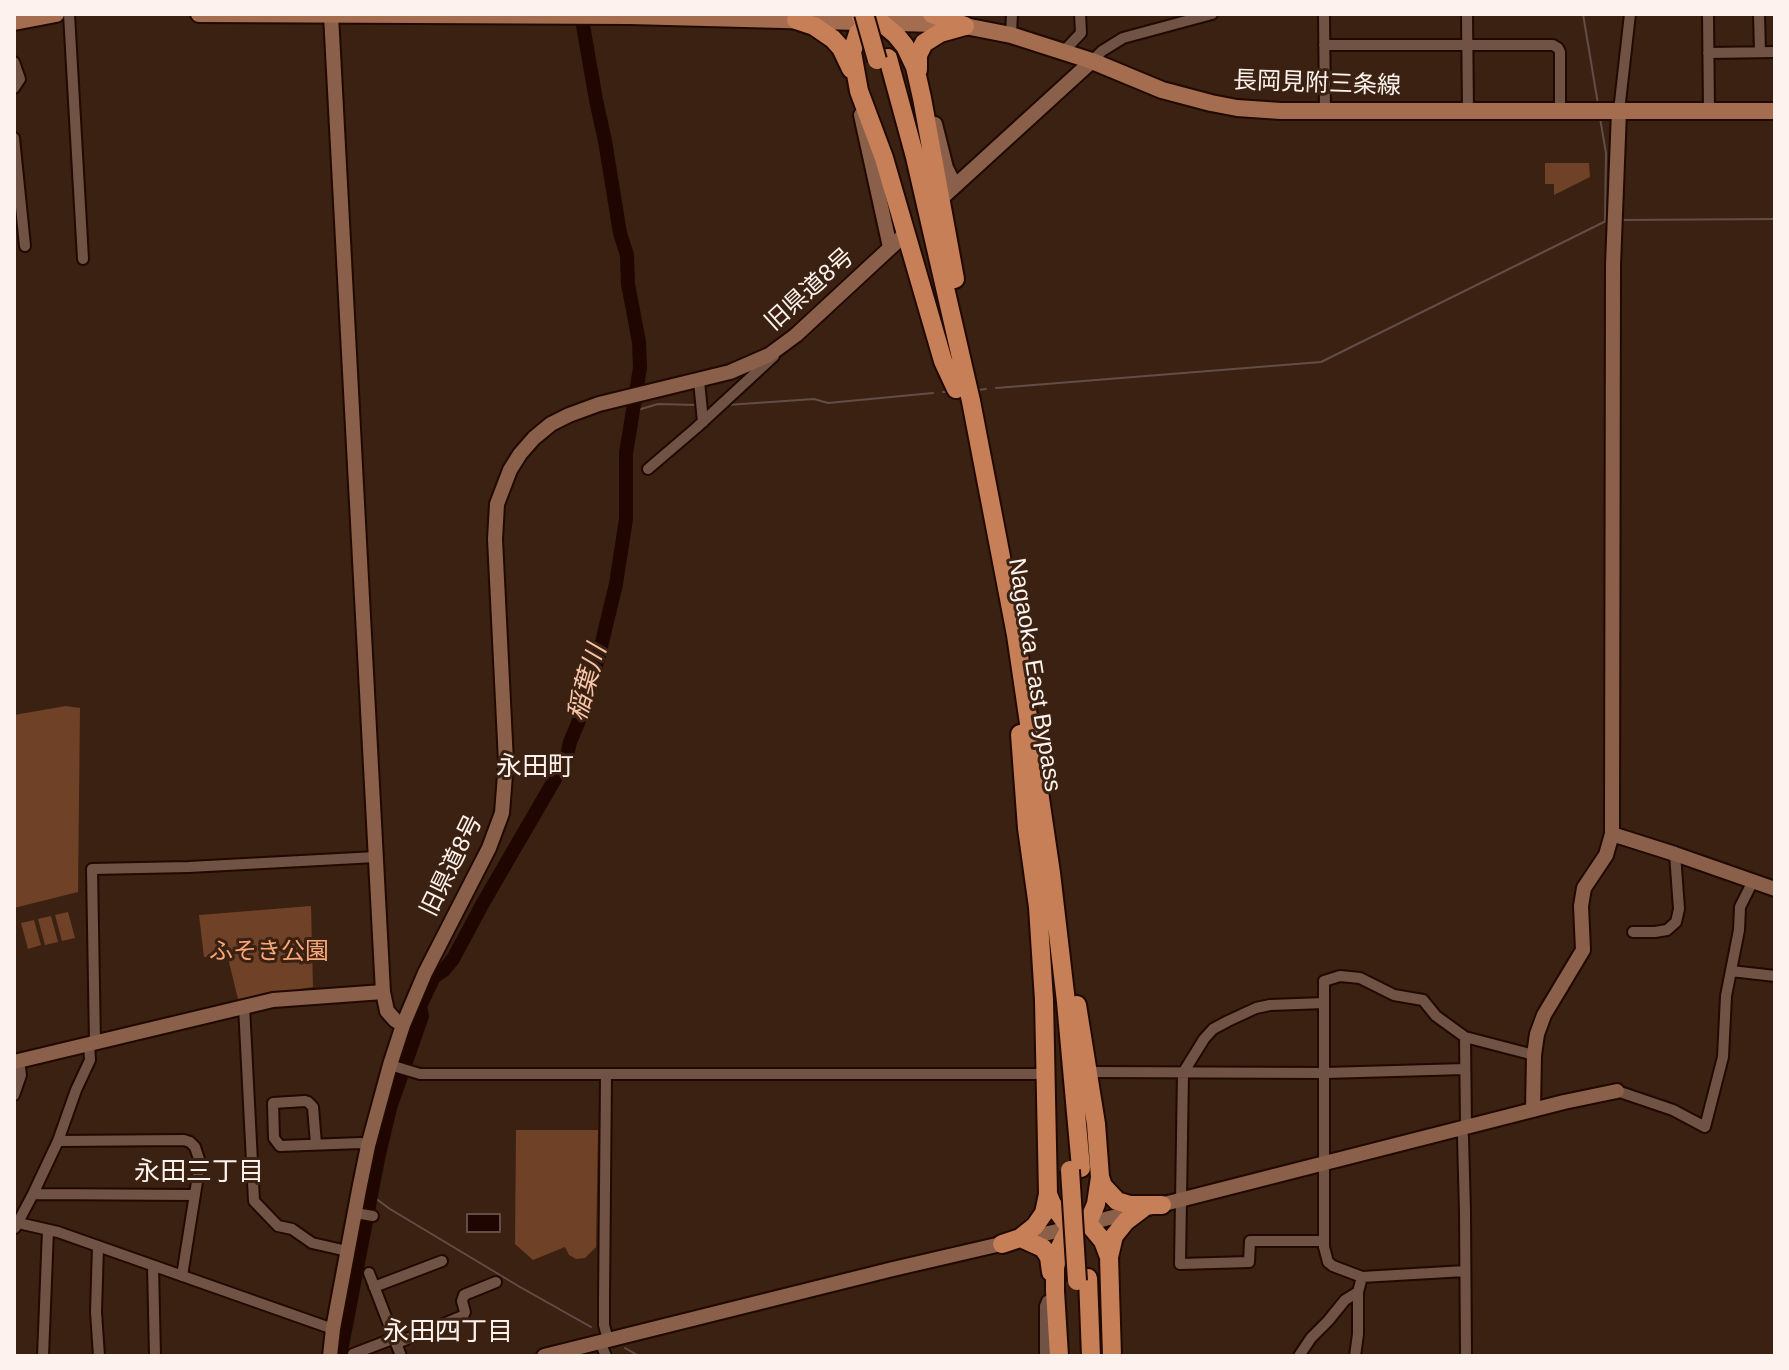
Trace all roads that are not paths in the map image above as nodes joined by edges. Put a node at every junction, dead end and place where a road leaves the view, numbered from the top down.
1 (56, 14) edge
2 (69, 14) edge
3 (199, 14) edge
4 (932, 14) edge
5 (1012, 14) edge
6 (1080, 14) edge
7 (1207, 14) edge
8 (1324, 14) edge
9 (1467, 14) edge
10 (1630, 14) edge
11 (1708, 14) edge
12 (1759, 14) edge
13 (331, 15) edge
14 (566, 16) edge
15 (869, 17) edge
16 (18, 18) edge
17 (795, 18) edge
18 (965, 26) junction
19 (1011, 35) junction
20 (1324, 45) junction
21 (1467, 45) junction
22 (1064, 51) junction
23 (1760, 52) junction
24 (1775, 52) edge
25 (1708, 53) junction
26 (1092, 61) junction
27 (14, 62) edge
28 (919, 86) junction
29 (14, 88) edge
30 (860, 93) junction
31 (1325, 111) junction
32 (1468, 111) junction
33 (1560, 111) junction
34 (1619, 111) junction
35 (1709, 111) junction
36 (1775, 111) edge
37 (14, 138) edge
38 (903, 236) dead end
39 (25, 246) dead end
40 (890, 247) junction
41 (83, 259) dead end
42 (796, 335) junction
43 (699, 381) junction
44 (966, 396) junction
45 (703, 422) junction
46 (648, 469) dead end
47 (1020, 734) junction
48 (1035, 761) junction
49 (1612, 834) junction
50 (1675, 854) junction
51 (376, 857) junction
52 (1753, 881) junction
53 (1775, 889) edge
54 (1633, 932) dead end
55 (1731, 971) junction
56 (1775, 976) edge
57 (383, 992) junction
58 (1324, 1003) junction
59 (244, 1006) junction
60 (403, 1025) junction
61 (1465, 1037) junction
62 (92, 1044) junction
63 (1534, 1055) junction
64 (17, 1061) edge
65 (390, 1065) junction
66 (1465, 1069) junction
67 (1092, 1072) dead end
68 (1183, 1073) junction
69 (1325, 1073) junction
70 (606, 1074) junction
71 (1041, 1074) dead end
72 (1617, 1091) joint
73 (14, 1095) edge
74 (1533, 1110) junction
75 (1464, 1128) junction
76 (58, 1141) junction
77 (316, 1144) junction
78 (368, 1146) junction
79 (1325, 1164) junction
80 (1075, 1169) junction
81 (1100, 1177) junction
82 (33, 1194) junction
83 (1048, 1194) junction
84 (195, 1195) junction
85 (1181, 1200) junction
86 (1162, 1205) junction
87 (1142, 1209) junction
88 (356, 1213) junction
89 (373, 1216) dead end
90 (15, 1225) edge
91 (1079, 1226) junction
92 (48, 1230) junction
93 (1023, 1239) junction
94 (1324, 1241) junction
95 (1002, 1244) junction
96 (98, 1246) junction
97 (347, 1251) junction
98 (1109, 1257) junction
99 (442, 1261) dead end
100 (153, 1266) junction
101 (1465, 1271) junction
102 (369, 1273) dead end
103 (182, 1276) junction
104 (1362, 1277) junction
105 (1082, 1280) junction
106 (496, 1282) dead end
107 (374, 1287) junction
108 (1358, 1292) junction
109 (1055, 1294) junction
110 (333, 1329) junction
111 (396, 1341) junction
112 (604, 1346) edge
113 (353, 1354) edge
114 (550, 1355) edge
115 (43, 1356) edge
116 (99, 1356) edge
117 (155, 1356) edge
118 (330, 1356) edge
119 (401, 1356) edge
120 (1045, 1356) edge
121 (1059, 1356) edge
122 (1079, 1356) edge
123 (1091, 1356) edge
124 (1112, 1356) edge
125 (1299, 1356) edge
126 (1355, 1356) edge
127 (1466, 1356) edge

1 - 16 main road
2 - 41 street
3 - 13 main road
4 - 18 highway
5 - 19 street
6 - 22 street
7 - 26 street
8 - 20 street
9 - 21 street
10 - 34 street
11 - 25 street
12 - 23 street
13 - 14 main road
13 - 51 street
14 - 17 main road, 長岡見附三条線
15 - 17 main road, 長岡見附三条線
15 - 18 main road, 長岡見附三条線
15 - 28 highway
15 - 30 highway
15 - 44 highway, Nagaoka East Bypass
17 - 30 highway
18 - 19 main road, 長岡見附三条線
18 - 28 highway
19 - 22 main road, 長岡見附三条線
20 - 21 street
20 - 31 street
21 - 32 street
21 - 33 street
22 - 26 main road, 長岡見附三条線
23 - 24 street
23 - 25 street
25 - 35 street
26 - 28 street
26 - 31 main road, 長岡見附三条線
27 - 29 street
28 - 44 highway
30 - 40 street
30 - 44 highway
31 - 32 main road, 長岡見附三条線
32 - 33 main road, 長岡見附三条線
33 - 34 main road, 長岡見附三条線
34 - 35 main road, 長岡見附三条線
34 - 49 street
35 - 36 main road, 長岡見附三条線
37 - 39 street
38 - 40 street, 旧県道8号
40 - 42 street, 旧県道8号
42 - 43 street, 旧県道8号
42 - 45 street
43 - 45 street
43 - 60 street, 旧県道8号
44 - 47 highway, Nagaoka East Bypass
44 - 48 highway, Nagaoka East Bypass
45 - 46 street
47 - 80 highway, Nagaoka East Bypass
47 - 83 highway
48 - 80 highway, Nagaoka East Bypass
48 - 81 highway
49 - 50 street
49 - 63 street
50 - 52 street
50 - 54 street
51 - 57 street
51 - 62 street
52 - 53 street
52 - 55 street
55 - 56 street
55 - 72 street
57 - 59 street
57 - 60 street
58 - 61 street
58 - 68 street
58 - 69 street
59 - 62 street
59 - 97 street
60 - 65 street, 旧県道8号
61 - 63 street
61 - 66 street
62 - 64 street
62 - 76 street
63 - 74 street
64 - 73 street
65 - 70 street
65 - 78 street, 旧県道8号
66 - 69 street
66 - 75 street
67 - 68 street
68 - 69 street
68 - 85 street
69 - 79 street
70 - 71 street
70 - 112 street
72 - 74 street
74 - 75 street
75 - 79 street
75 - 101 street
76 - 82 street
76 - 84 street
77 - 77 street
77 - 78 street
78 - 88 street, 旧県道8号
79 - 85 street
79 - 94 street
80 - 105 highway, Nagaoka East Bypass
81 - 86 highway
81 - 91 highway
82 - 84 street
82 - 90 street
83 - 91 highway
83 - 95 highway
84 - 103 street
85 - 86 street
85 - 94 street
86 - 87 street
87 - 91 street
87 - 98 highway
88 - 89 street
88 - 97 street, 旧県道8号
90 - 92 street
91 - 93 street
91 - 98 highway
91 - 109 highway
92 - 96 street
92 - 115 street
93 - 95 street
93 - 109 highway
94 - 104 street
95 - 112 street
96 - 100 street
96 - 116 street
97 - 110 street, 旧県道8号
98 - 124 highway
99 - 107 street
100 - 103 street
100 - 117 street
101 - 104 street
101 - 127 street
102 - 107 street
103 - 110 street
104 - 108 street
105 - 122 highway, Nagaoka East Bypass
105 - 123 highway, Nagaoka East Bypass
106 - 111 street
107 - 111 street
108 - 125 street
108 - 126 street
109 - 120 street
109 - 121 highway
110 - 118 street, 旧県道8号
111 - 113 street
111 - 119 street
112 - 114 street

